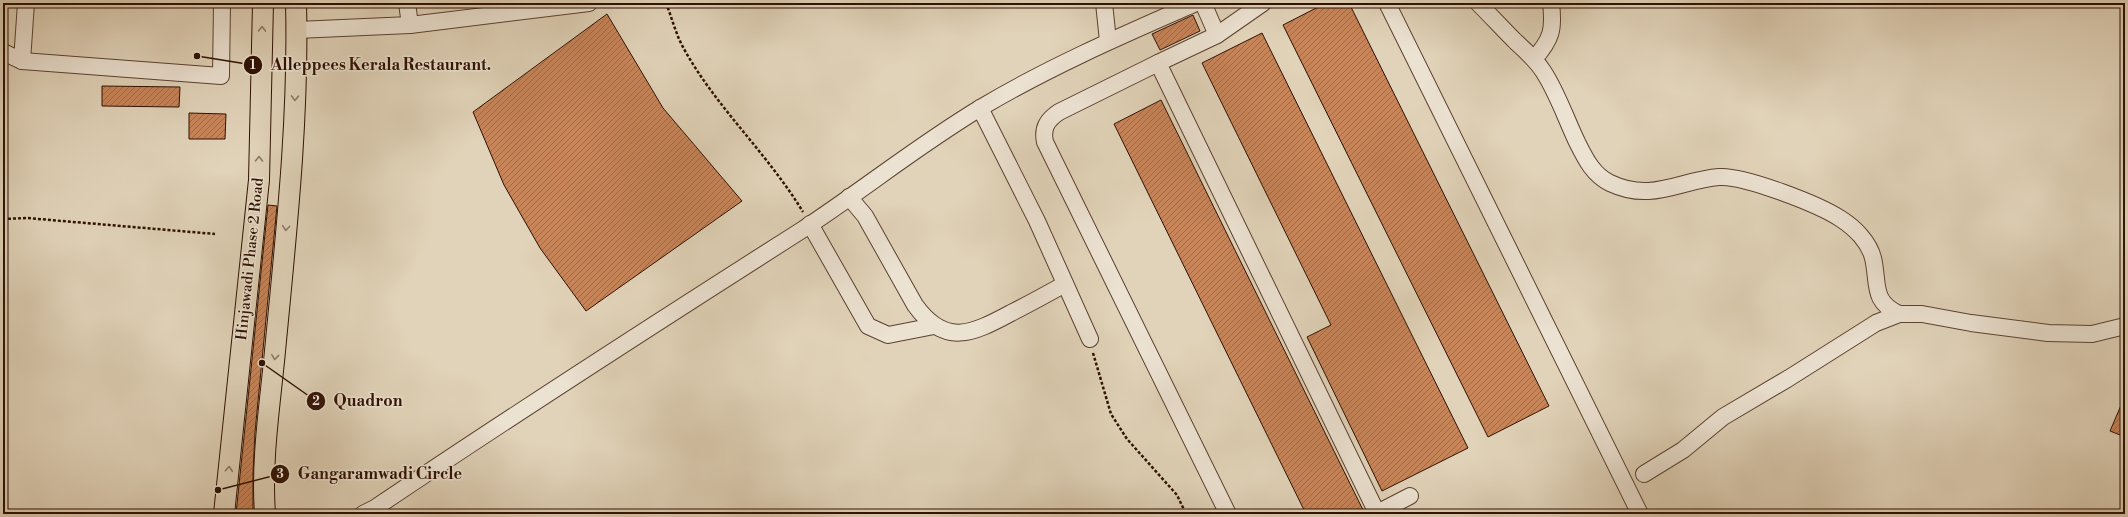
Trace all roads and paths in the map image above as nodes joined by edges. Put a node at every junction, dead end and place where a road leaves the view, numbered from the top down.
1 (26, 3) edge
2 (222, 3) edge
3 (263, 3) edge
4 (296, 3) edge
5 (407, 3) edge
6 (590, 3) edge
7 (666, 3) edge
8 (1104, 3) edge
9 (1196, 3) edge
10 (1202, 3) edge
11 (1263, 3) edge
12 (1388, 3) edge
13 (1478, 3) edge
14 (1551, 3) edge
15 (410, 25) junction
16 (297, 30) junction
17 (1217, 35) junction
18 (1108, 41) junction
19 (3, 52) edge
20 (1534, 59) junction
21 (22, 61) junction
22 (1158, 64) junction
23 (980, 108) junction
24 (849, 197) junction
25 (3, 219) edge
26 (810, 224) junction
27 (215, 234) dead end
28 (1065, 284) junction
29 (1899, 314) junction
30 (934, 326) junction
31 (2125, 326) edge
32 (1090, 339) joint
33 (1644, 474) dead end
34 (1410, 496) dead end
35 (224, 514) edge
36 (265, 514) edge
37 (364, 514) edge
38 (1186, 514) edge
39 (1228, 514) edge
40 (1640, 514) edge

1 - 21 street
2 - 21 street
35 -> 3 main road, Hinjawadi Phase 2 Road
4 - 16 main road
5 - 15 street
6 - 15 street
7 - 26 path
8 - 18 street
9 - 18 street
10 - 17 street
11 - 17 street
12 - 40 street
13 - 20 street
14 - 20 street
15 - 16 street
16 -> 36 main road
17 - 22 street
18 - 23 street
19 - 21 street
20 - 29 street
22 - 34 street
22 - 39 street
23 - 24 street
23 - 28 street
24 - 26 street
24 - 30 street
25 - 27 path
26 - 30 street
26 - 37 street
28 - 30 street
28 - 32 street
29 - 31 street
29 - 33 street
32 - 38 path

